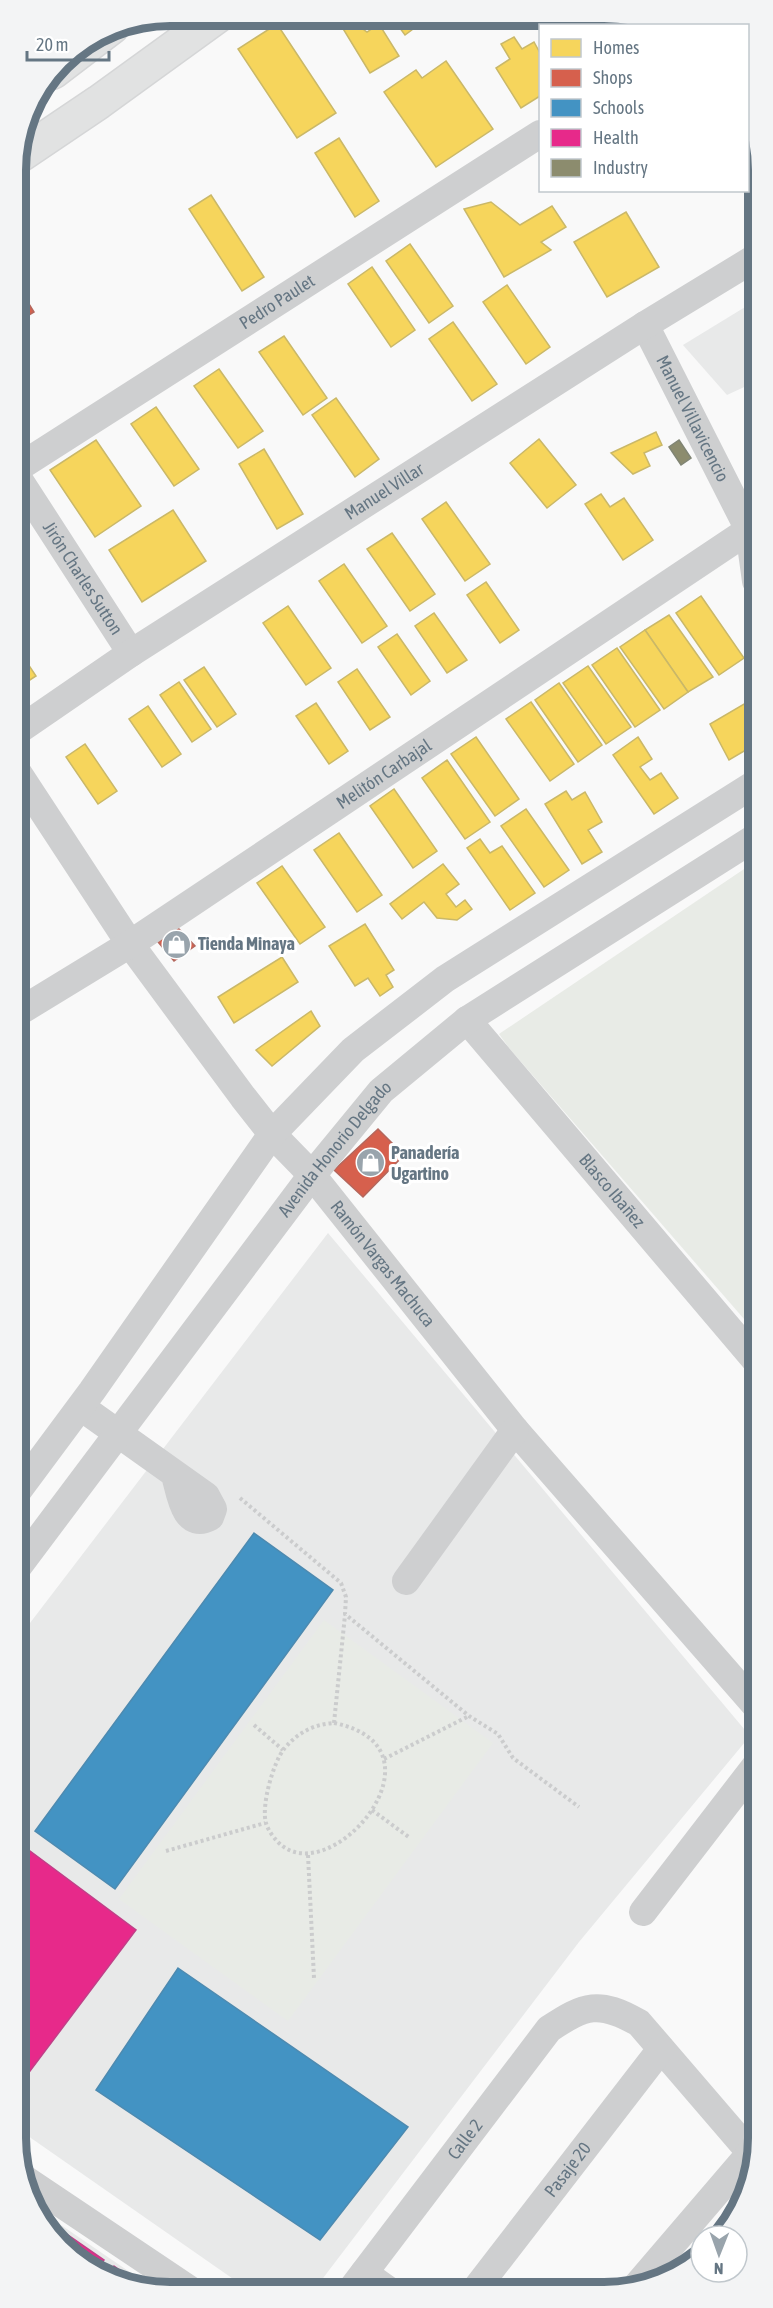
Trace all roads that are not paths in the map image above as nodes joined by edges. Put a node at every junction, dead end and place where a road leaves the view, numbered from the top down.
1 (204, 26) edge
2 (539, 135) edge
3 (27, 151) edge
4 (748, 262) edge
5 (645, 325) junction
6 (26, 463) edge
7 (26, 490) edge
8 (748, 529) edge
9 (748, 532) edge
10 (131, 652) junction
11 (26, 725) edge
12 (26, 785) edge
13 (748, 788) edge
14 (748, 842) edge
15 (130, 944) junction
16 (26, 1007) edge
17 (467, 1020) junction
18 (272, 1134) junction
19 (312, 1175) junction
20 (747, 1351) edge
21 (81, 1407) junction
22 (515, 1430) junction
23 (119, 1433) junction
24 (176, 1475) dead end
25 (26, 1480) edge
26 (26, 1556) edge
27 (406, 1581) dead end
28 (747, 1696) edge
29 (747, 1777) edge
30 (643, 1912) dead end
31 (661, 2049) junction
32 (747, 2143) edge
33 (746, 2161) edge
34 (33, 2185) edge
35 (645, 2276) edge
36 (358, 2281) edge
37 (178, 2282) edge
38 (481, 2282) edge

1 - 3 main road
2 - 6 street, Pedro Paulet
4 - 5 street, Manuel Villar
5 - 8 street, Manuel Villavicencio
5 - 10 street, Manuel Villar
7 - 10 street, Jirón Charles Sutton
9 - 15 street, Melitón Carbajal
10 - 11 street, Manuel Villar
12 - 15 street, Ramón Vargas Machuca
13 - 18 street
14 - 17 street, Avenida Honorio Delgado
15 - 16 street, Melitón Carbajal
15 - 18 street, Ramón Vargas Machuca
17 - 19 street, Avenida Honorio Delgado
17 - 20 street, Blasco Ibañez
18 - 19 street, Ramón Vargas Machuca
18 - 21 street
19 - 22 street, Ramón Vargas Machuca
19 - 23 street, Avenida Honorio Delgado
21 - 23 street
21 - 25 street
22 - 27 street
22 - 28 street, Ramón Vargas Machuca
23 - 24 street
23 - 26 street, Avenida Honorio Delgado
29 - 30 street
31 - 32 street
31 - 36 street, Calle 2
31 - 38 street, Pasaje 20
33 - 35 street
34 - 37 street

